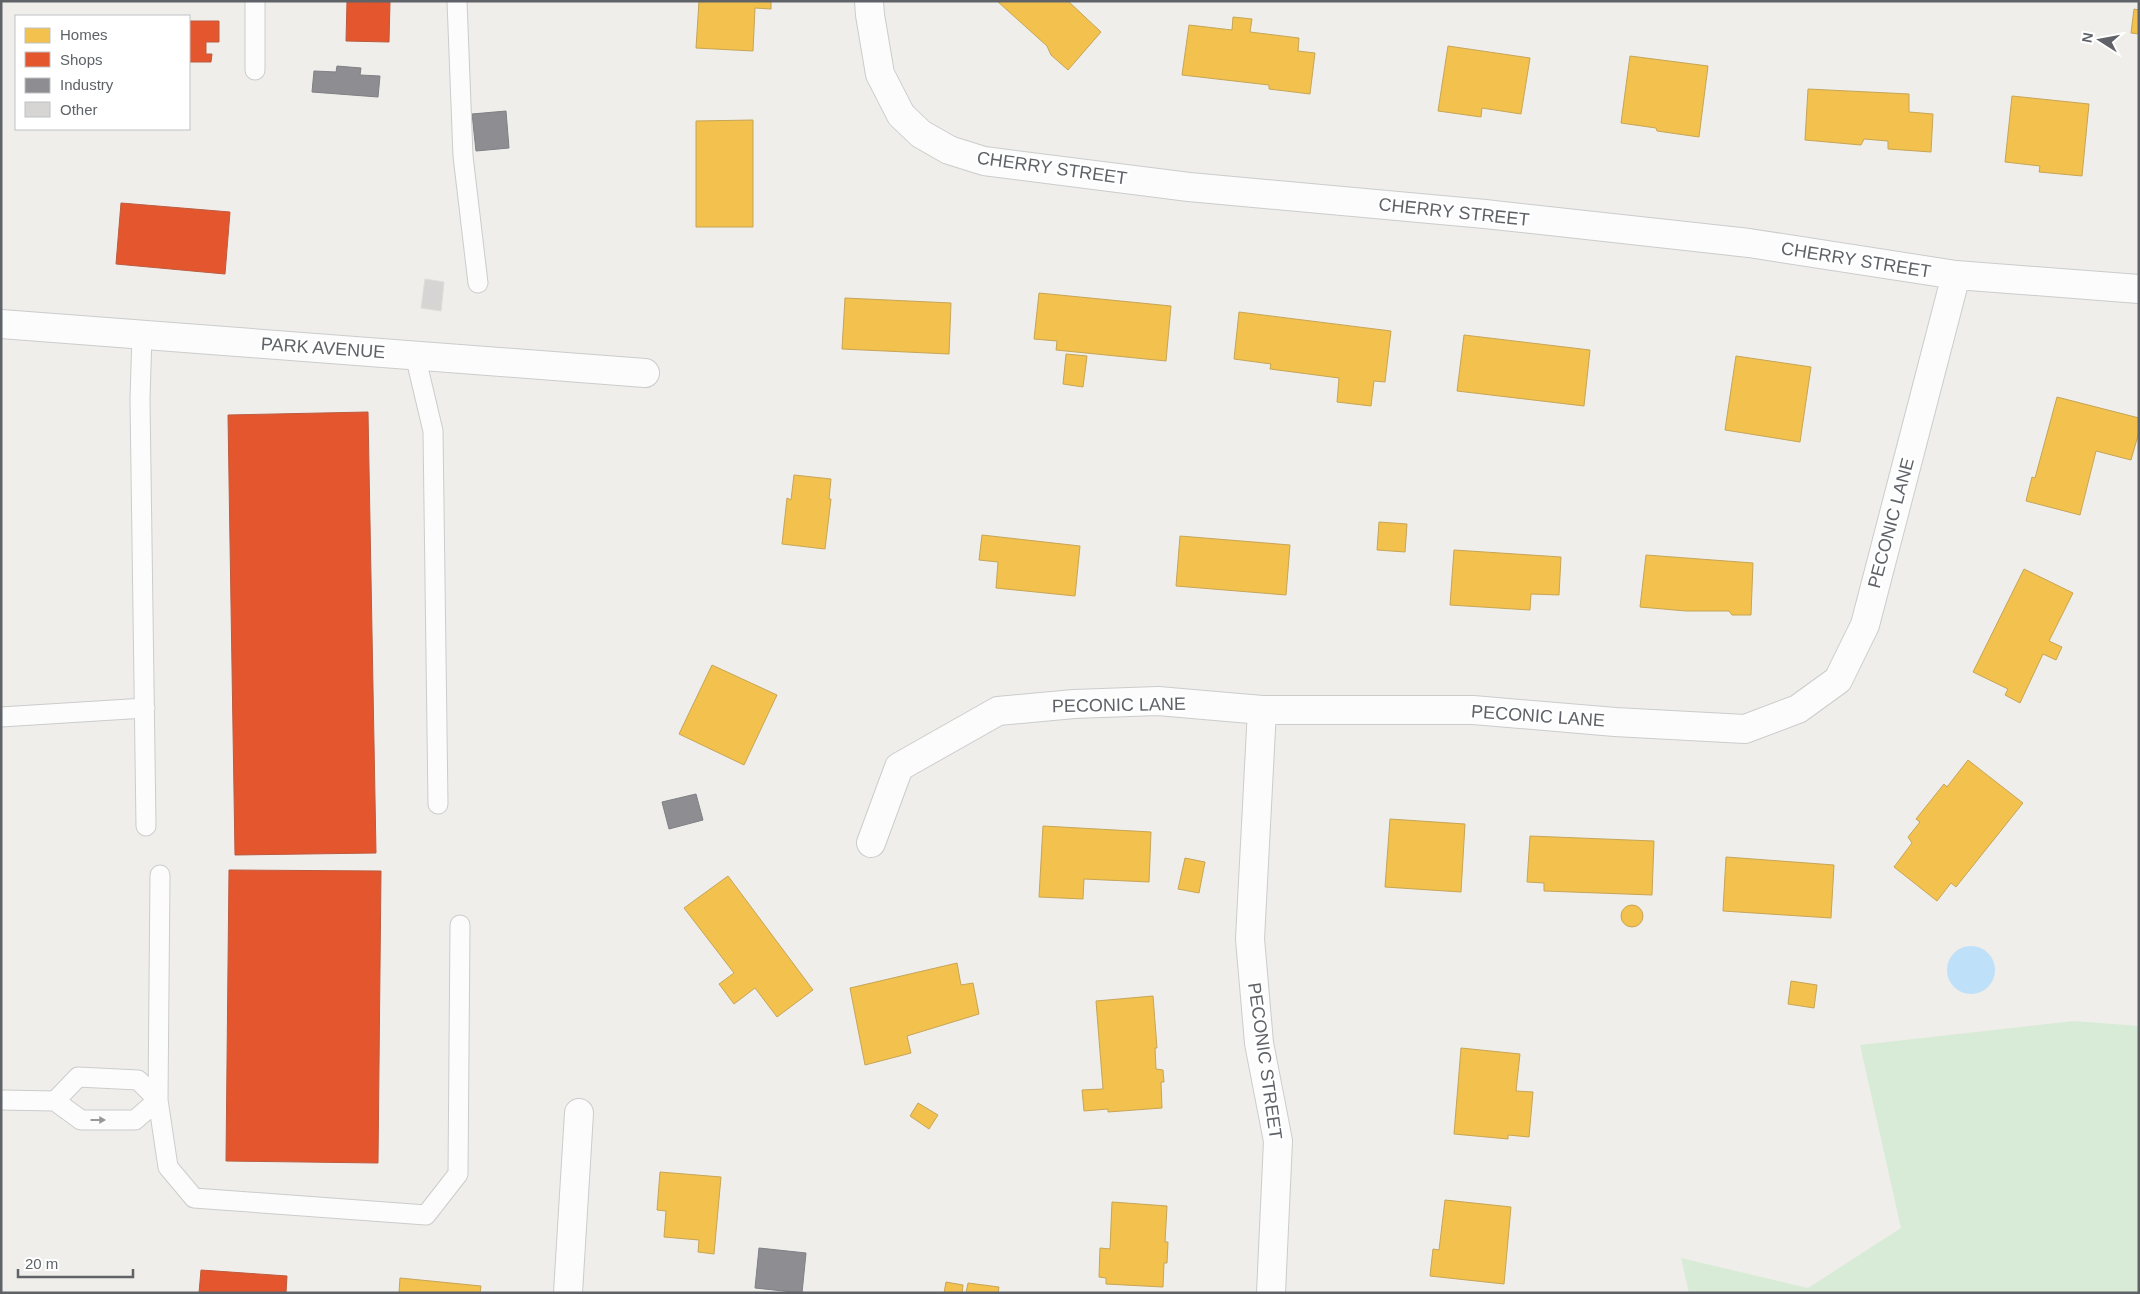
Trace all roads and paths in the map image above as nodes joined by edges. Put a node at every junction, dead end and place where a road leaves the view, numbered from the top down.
1 (255, 1) edge
2 (457, 1) edge
3 (869, 1) edge
4 (255, 70) dead end
5 (1956, 275) junction
6 (478, 283) dead end
7 (2139, 290) edge
8 (1, 324) edge
9 (142, 335) junction
10 (415, 356) junction
11 (645, 373) dead end
12 (145, 708) junction
13 (1262, 710) junction
14 (1, 717) edge
15 (438, 804) dead end
16 (146, 826) dead end
17 (871, 843) dead end
18 (160, 875) dead end
19 (460, 925) dead end
20 (1, 1100) edge
21 (158, 1100) junction
22 (56, 1101) junction
23 (579, 1113) dead end
24 (568, 1293) edge
25 (1271, 1293) edge

1 - 4 lane
2 - 6 lane
3 - 5 street, CHERRY STREET
5 - 7 street, CHERRY STREET
5 - 13 street, PECONIC LANE
8 - 9 street, PARK AVENUE
9 - 10 street, PARK AVENUE
9 - 12 lane
10 - 11 street, PARK AVENUE
10 - 15 lane
12 - 14 lane
12 - 16 lane
13 - 17 street, PECONIC LANE
13 - 25 street, PECONIC STREET
18 - 21 lane
19 - 21 lane
20 - 22 lane
22 -> 21 lane
21 - 22 lane
23 - 24 street

